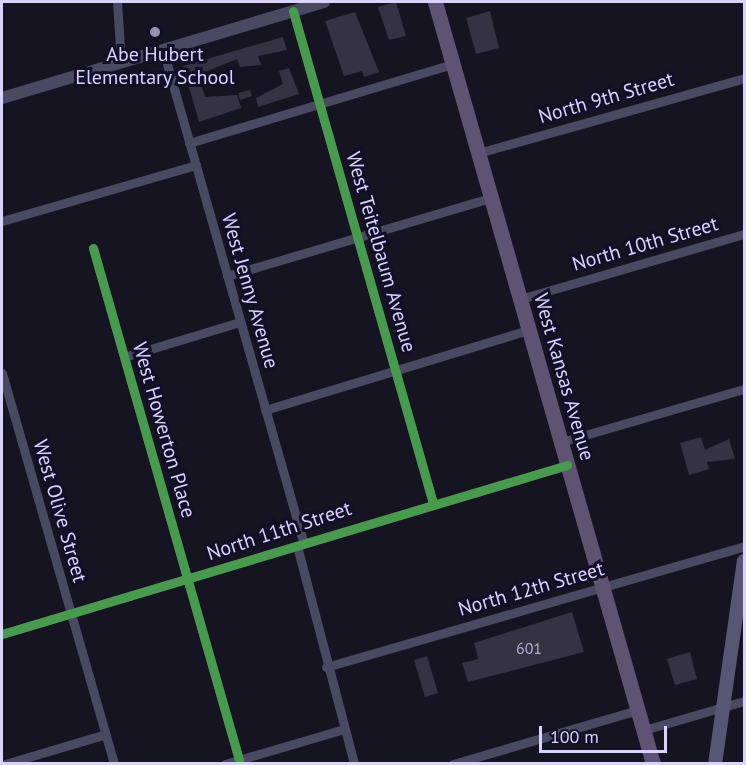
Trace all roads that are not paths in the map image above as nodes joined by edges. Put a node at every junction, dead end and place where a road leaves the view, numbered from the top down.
1 (117, 2) edge
2 (324, 2) edge
3 (435, 2) edge
4 (293, 10) junction
5 (163, 50) junction
6 (121, 62) junction
7 (453, 64) junction
8 (744, 78) edge
9 (2, 98) edge
10 (320, 104) junction
11 (189, 143) junction
12 (478, 153) junction
13 (195, 165) junction
14 (491, 198) junction
15 (2, 221) edge
16 (744, 234) edge
17 (358, 237) junction
18 (93, 248) dead end
19 (227, 276) junction
20 (520, 299) junction
21 (240, 322) junction
22 (529, 330) junction
23 (124, 357) junction
24 (396, 371) junction
25 (2, 373) edge
26 (744, 389) edge
27 (266, 410) junction
28 (561, 442) junction
29 (567, 465) junction
30 (434, 503) junction
31 (300, 544) junction
32 (744, 546) edge
33 (744, 561) edge
34 (188, 578) junction
35 (602, 588) junction
36 (71, 614) junction
37 (2, 634) edge
38 (326, 667) junction
39 (744, 701) edge
40 (723, 707) junction
41 (638, 710) junction
42 (344, 729) junction
43 (644, 730) junction
44 (106, 735) junction
45 (239, 760) junction
46 (5, 764) edge
47 (114, 764) edge
48 (225, 764) edge
49 (354, 764) edge
50 (453, 764) edge
51 (653, 764) edge
52 (715, 764) edge

1 - 6 street
2 - 4 street
3 - 7 main road, West Kansas Avenue
4 - 5 street
4 - 10 street, West Teitelbaum Avenue
5 - 6 street
5 - 11 street, West Jenny Avenue
6 - 9 street
7 - 10 street
7 - 12 main road, West Kansas Avenue
8 - 12 street, North 9th Street
10 - 11 street
10 - 17 street, West Teitelbaum Avenue
11 - 13 street, West Jenny Avenue
12 - 14 main road, West Kansas Avenue
13 - 15 street
13 - 19 street, West Jenny Avenue
14 - 17 street
14 - 20 main road, West Kansas Avenue
16 - 20 street, North 10th Street
17 - 19 street
17 - 24 street, West Teitelbaum Avenue
18 - 23 street, West Howerton Place
19 - 21 street, West Jenny Avenue
20 - 22 main road, West Kansas Avenue
21 - 23 street
21 - 27 street, West Jenny Avenue
22 - 24 street
22 - 28 main road, West Kansas Avenue
23 - 34 street, West Howerton Place
24 - 27 street
24 - 30 street, West Teitelbaum Avenue
25 - 36 street, West Olive Street
26 - 28 street
27 - 31 street, West Jenny Avenue
28 - 29 main road, West Kansas Avenue
29 - 30 street, North 11th Street
29 - 35 main road, West Kansas Avenue
30 - 31 street, North 11th Street
31 - 34 street, North 11th Street
31 - 38 street, West Jenny Avenue
32 - 35 street, North 12th Street
33 - 40 main road
34 - 36 street, North 11th Street
34 - 45 street, West Howerton Place
35 - 38 street, North 12th Street
35 - 41 main road, West Kansas Avenue
36 - 37 street, North 11th Street
36 - 44 street, West Olive Street
38 - 42 street, West Jenny Avenue
39 - 40 street
40 - 43 street
40 - 52 main road
41 - 43 main road, West Kansas Avenue
41 - 50 street
42 - 45 street
42 - 49 street, West Jenny Avenue
43 - 51 main road, West Kansas Avenue
44 - 46 street
44 - 47 street, West Olive Street
45 - 48 street

